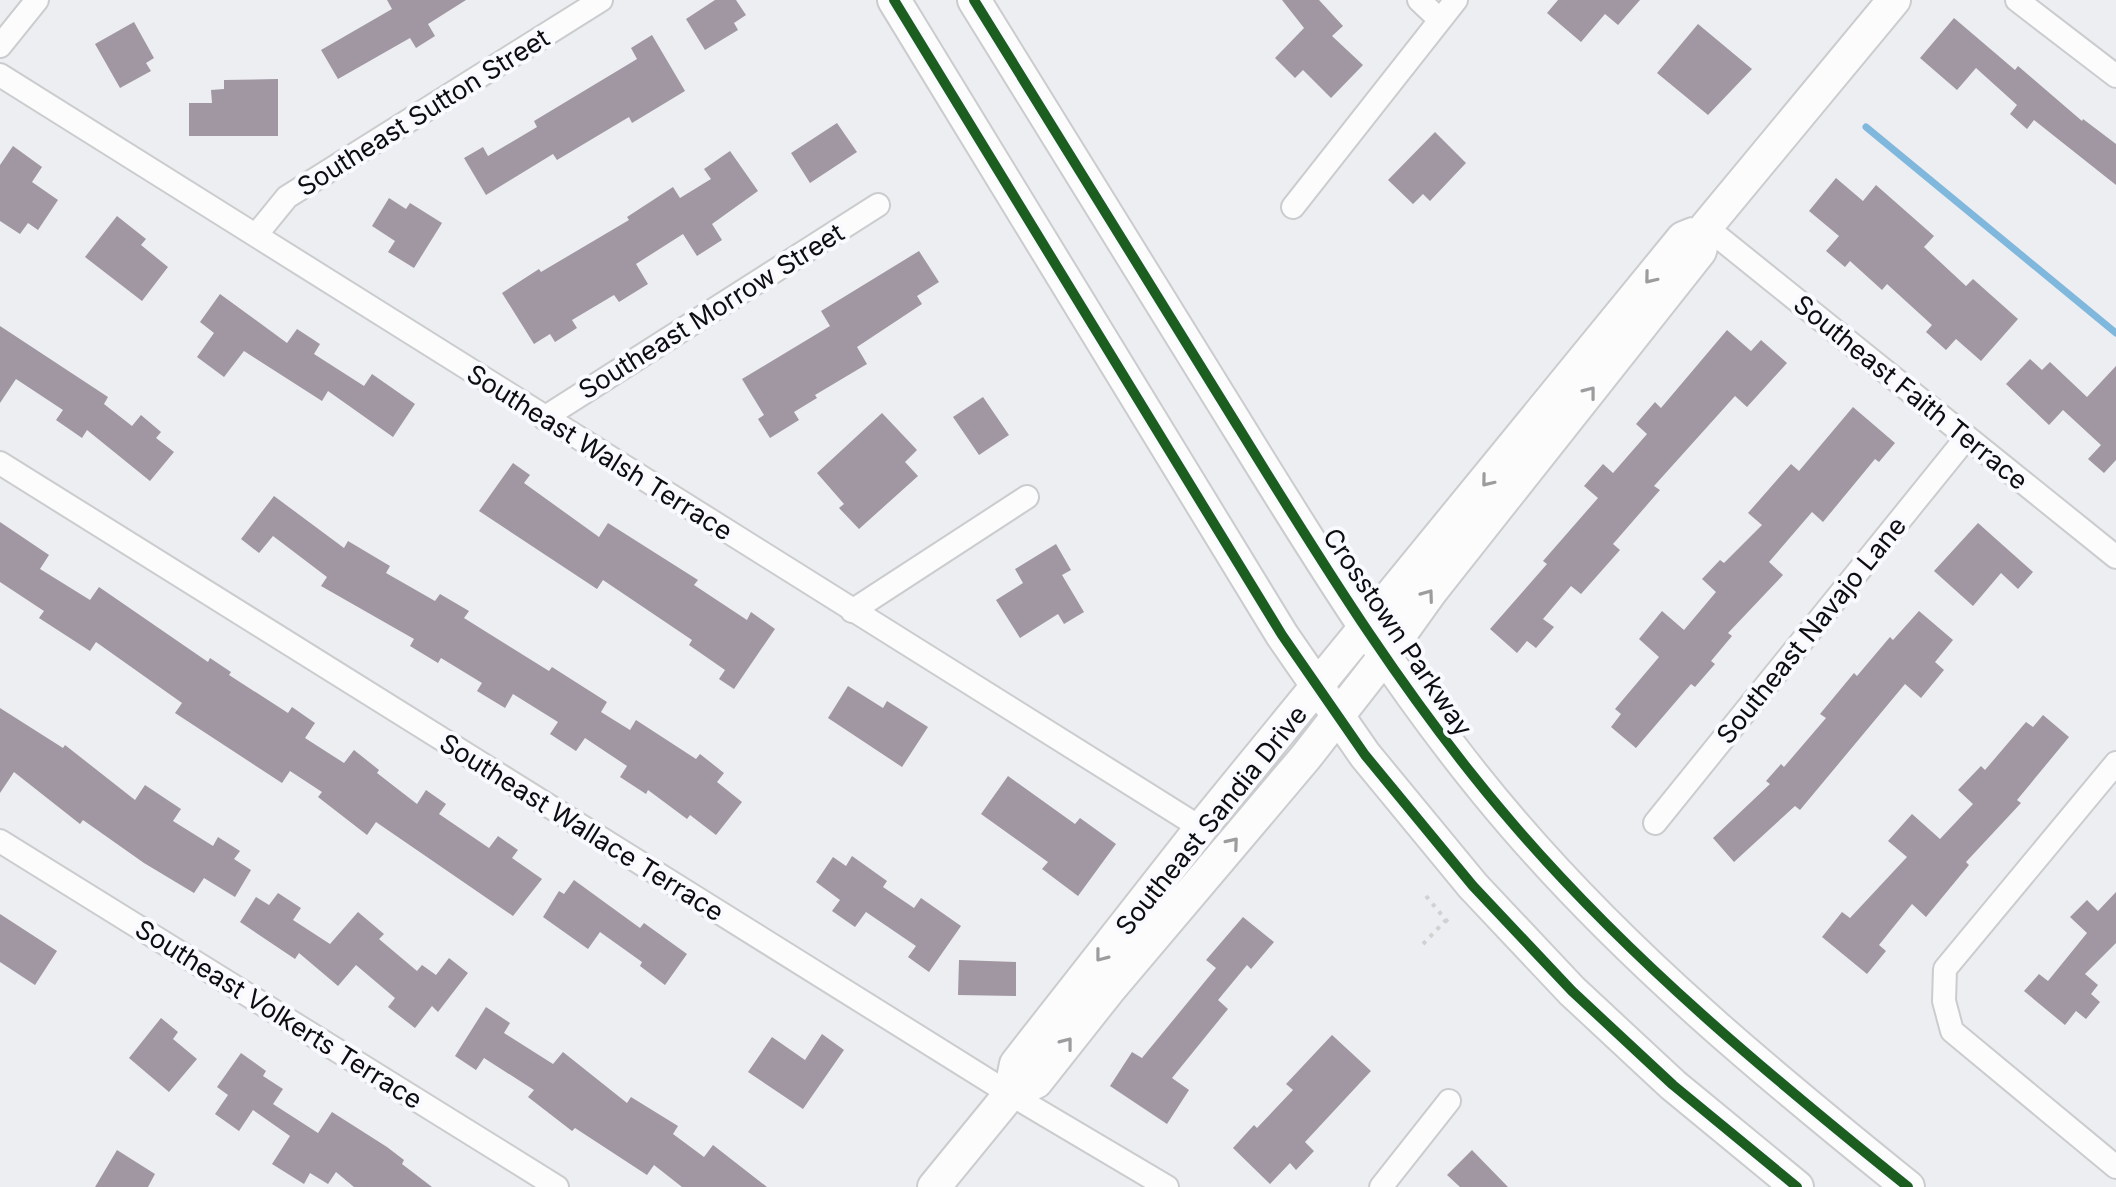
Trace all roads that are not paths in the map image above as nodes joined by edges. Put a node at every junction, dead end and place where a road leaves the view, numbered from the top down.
1 (37, 0) edge
2 (601, 0) edge
3 (894, 0) edge
4 (974, 0) edge
5 (1419, 0) edge
6 (1456, 0) edge
7 (1894, 0) edge
8 (2017, 0) edge
9 (1439, 19) junction
10 (0, 46) edge
11 (0, 75) edge
12 (2116, 76) edge
13 (878, 205) dead end
14 (1293, 207) dead end
15 (1706, 227) junction
16 (256, 235) junction
17 (544, 418) junction
18 (1967, 437) junction
19 (0, 463) edge
20 (1027, 497) dead end
21 (2116, 557) edge
22 (852, 611) junction
23 (1364, 628) junction
24 (1384, 657) junction
25 (1317, 688) junction
26 (1337, 717) junction
27 (2116, 763) edge
28 (1655, 823) dead end
29 (1201, 828) junction
30 (0, 841) edge
31 (1010, 1094) junction
32 (1449, 1101) dead end
33 (2116, 1167) edge
34 (557, 1187) edge
35 (934, 1187) edge
36 (1167, 1187) edge
37 (1381, 1187) edge
38 (1797, 1187) edge
39 (1908, 1187) edge

1 - 10 street
2 - 16 street, Southeast Sutton Street
3 - 25 main road
4 - 23 main road, Crosstown Parkway
5 - 9 street
6 - 9 street
7 - 15 main road, Southeast Sandia Drive
8 - 12 street
9 - 14 street
11 - 16 street, Southeast Walsh Terrace
13 - 17 street, Southeast Morrow Street
15 - 18 street, Southeast Faith Terrace
15 -> 23 main road, Southeast Sandia Drive
24 -> 15 main road, Southeast Sandia Drive
16 - 17 street, Southeast Walsh Terrace
17 - 22 street, Southeast Walsh Terrace
18 - 21 street, Southeast Faith Terrace
18 - 28 street, Southeast Navajo Lane
19 - 31 street, Southeast Wallace Terrace
20 - 22 street
22 - 29 street, Southeast Walsh Terrace
23 - 24 main road, Crosstown Parkway
23 - 25 main road, Southeast Sandia Drive
24 - 26 main road, Southeast Sandia Drive
24 - 39 main road, Crosstown Parkway
25 - 26 main road
25 - 29 main road, Southeast Sandia Drive
31 -> 26 main road, Southeast Sandia Drive
26 - 38 main road
27 - 33 street
29 -> 31 main road, Southeast Sandia Drive
30 - 34 street, Southeast Volkerts Terrace
31 - 35 main road, Southeast Sandia Drive
31 - 36 street, Southeast Wallace Terrace
32 - 37 street

